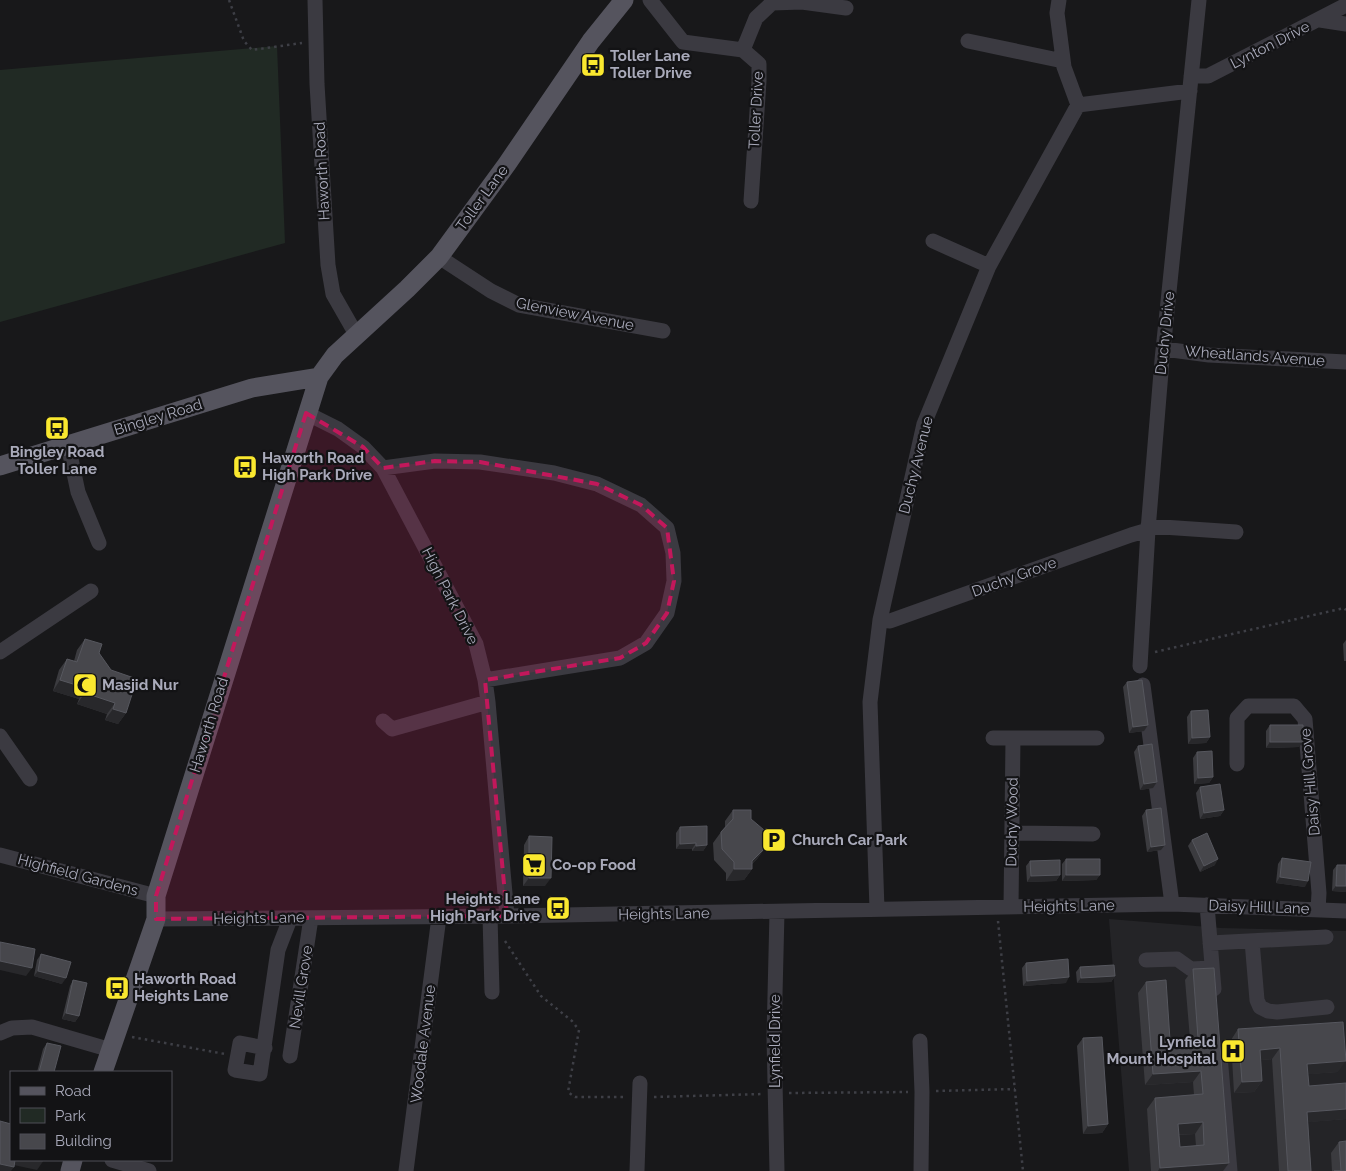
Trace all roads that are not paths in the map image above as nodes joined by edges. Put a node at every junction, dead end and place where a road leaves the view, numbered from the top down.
1 (315, 0) edge
2 (624, 0) edge
3 (650, 0) edge
4 (1059, 0) edge
5 (1199, 0) edge
6 (1346, 5) edge
7 (846, 8) dead end
8 (1320, 20) junction
9 (1346, 24) edge
10 (968, 41) dead end
11 (743, 50) junction
12 (1063, 61) junction
13 (1191, 83) junction
14 (1078, 105) junction
15 (751, 201) dead end
16 (933, 241) dead end
17 (439, 257) junction
18 (989, 266) junction
19 (663, 331) dead end
20 (357, 336) junction
21 (1164, 350) junction
22 (1346, 362) edge
23 (319, 377) junction
24 (306, 413) junction
25 (68, 445) junction
26 (0, 466) edge
27 (383, 468) junction
28 (1148, 528) junction
29 (1236, 532) dead end
30 (99, 543) dead end
31 (92, 591) dead end
32 (880, 620) junction
33 (0, 652) edge
34 (1141, 661) road end
35 (485, 680) junction
36 (1142, 682) edge
37 (488, 702) junction
38 (383, 721) dead end
39 (0, 736) edge
40 (993, 738) dead end
41 (1013, 738) junction
42 (1097, 738) dead end
43 (1237, 764) dead end
44 (30, 779) dead end
45 (1012, 833) junction
46 (1093, 834) dead end
47 (0, 855) edge
48 (156, 896) junction
49 (1172, 904) junction
50 (1207, 905) junction
51 (1004, 907) junction
52 (876, 909) junction
53 (1318, 910) junction
54 (1346, 911) edge
55 (777, 912) junction
56 (490, 916) junction
57 (507, 916) junction
58 (439, 917) junction
59 (311, 918) junction
60 (156, 919) junction
61 (290, 919) junction
62 (1326, 937) dead end
63 (1252, 941) junction
64 (1210, 943) junction
65 (1146, 960) dead end
66 (1212, 968) junction
67 (492, 992) dead end
68 (1216, 1007) edge
69 (1327, 1007) dead end
70 (0, 1034) edge
71 (920, 1041) dead end
72 (113, 1042) junction
73 (1219, 1045) edge
74 (265, 1048) junction
75 (290, 1056) dead end
76 (103, 1071) edge
77 (639, 1090) road end
78 (115, 1161) edge
79 (150, 1171) edge
80 (406, 1171) edge
81 (637, 1171) edge
82 (777, 1171) edge
83 (921, 1171) edge
84 (1230, 1171) edge

1 - 20 street, Haworth Road
2 - 17 main road, Toller Lane
3 - 11 street, Toller Drive
4 - 12 street
5 - 13 street, Duchy Drive
6 - 8 street, Lynton Drive
7 - 11 street
8 - 9 street
8 - 13 street, Lynton Drive
10 - 12 street
11 - 15 street, Toller Drive
12 - 14 street
13 - 14 street
13 - 21 street, Duchy Drive
14 - 18 street, Duchy Avenue
16 - 18 street
17 - 19 street, Glenview Avenue
17 - 20 main road, Toller Lane
18 - 32 street, Duchy Avenue
20 - 23 main road, Toller Lane
21 - 22 street, Wheatlands Avenue
21 - 28 street, Duchy Drive
23 - 24 main road, Haworth Road
23 - 25 main road, Bingley Road
24 - 27 street, High Park Drive
24 - 48 main road, Haworth Road
25 - 26 main road, Bingley Road
25 - 30 street
27 - 35 street, High Park Drive
27 - 35 street
28 - 29 street
28 - 32 street, Duchy Grove
28 - 34 street, Duchy Drive
31 - 33 street
32 - 52 street, Duchy Avenue
35 - 37 street, High Park Drive
36 - 49 street
37 - 38 street
37 - 57 street, High Park Drive
39 - 44 street
40 - 41 street
41 - 42 street
41 - 45 street, Duchy Wood
43 - 53 street, Daisy Hill Grove
45 - 46 street
45 - 51 street, Duchy Wood
47 - 48 street, Highfield Gardens
48 - 60 main road, Haworth Road
49 - 50 street, Daisy Hill Lane
49 - 51 street, Heights Lane
50 - 53 street, Daisy Hill Lane
50 - 64 street
51 - 52 street, Heights Lane
52 - 55 street, Heights Lane
53 - 54 street, Daisy Hill Lane
55 - 57 street, Heights Lane
55 - 82 street, Lynfield Drive
56 - 57 street, Heights Lane
56 - 58 street, Heights Lane
56 - 67 street
58 - 59 street, Heights Lane
58 - 80 street, Woodale Avenue
59 - 61 street, Heights Lane
59 - 75 street, Nevill Grove
60 - 61 street, Heights Lane
60 - 72 main road, Haworth Road
61 - 74 street
62 - 63 street
63 - 64 street
63 - 69 street
64 - 66 street
65 - 66 street
66 - 68 street
70 - 72 street
71 - 83 street
72 - 76 main road, Haworth Road
73 - 84 street
74 - 74 street
77 - 81 street
78 - 79 street

